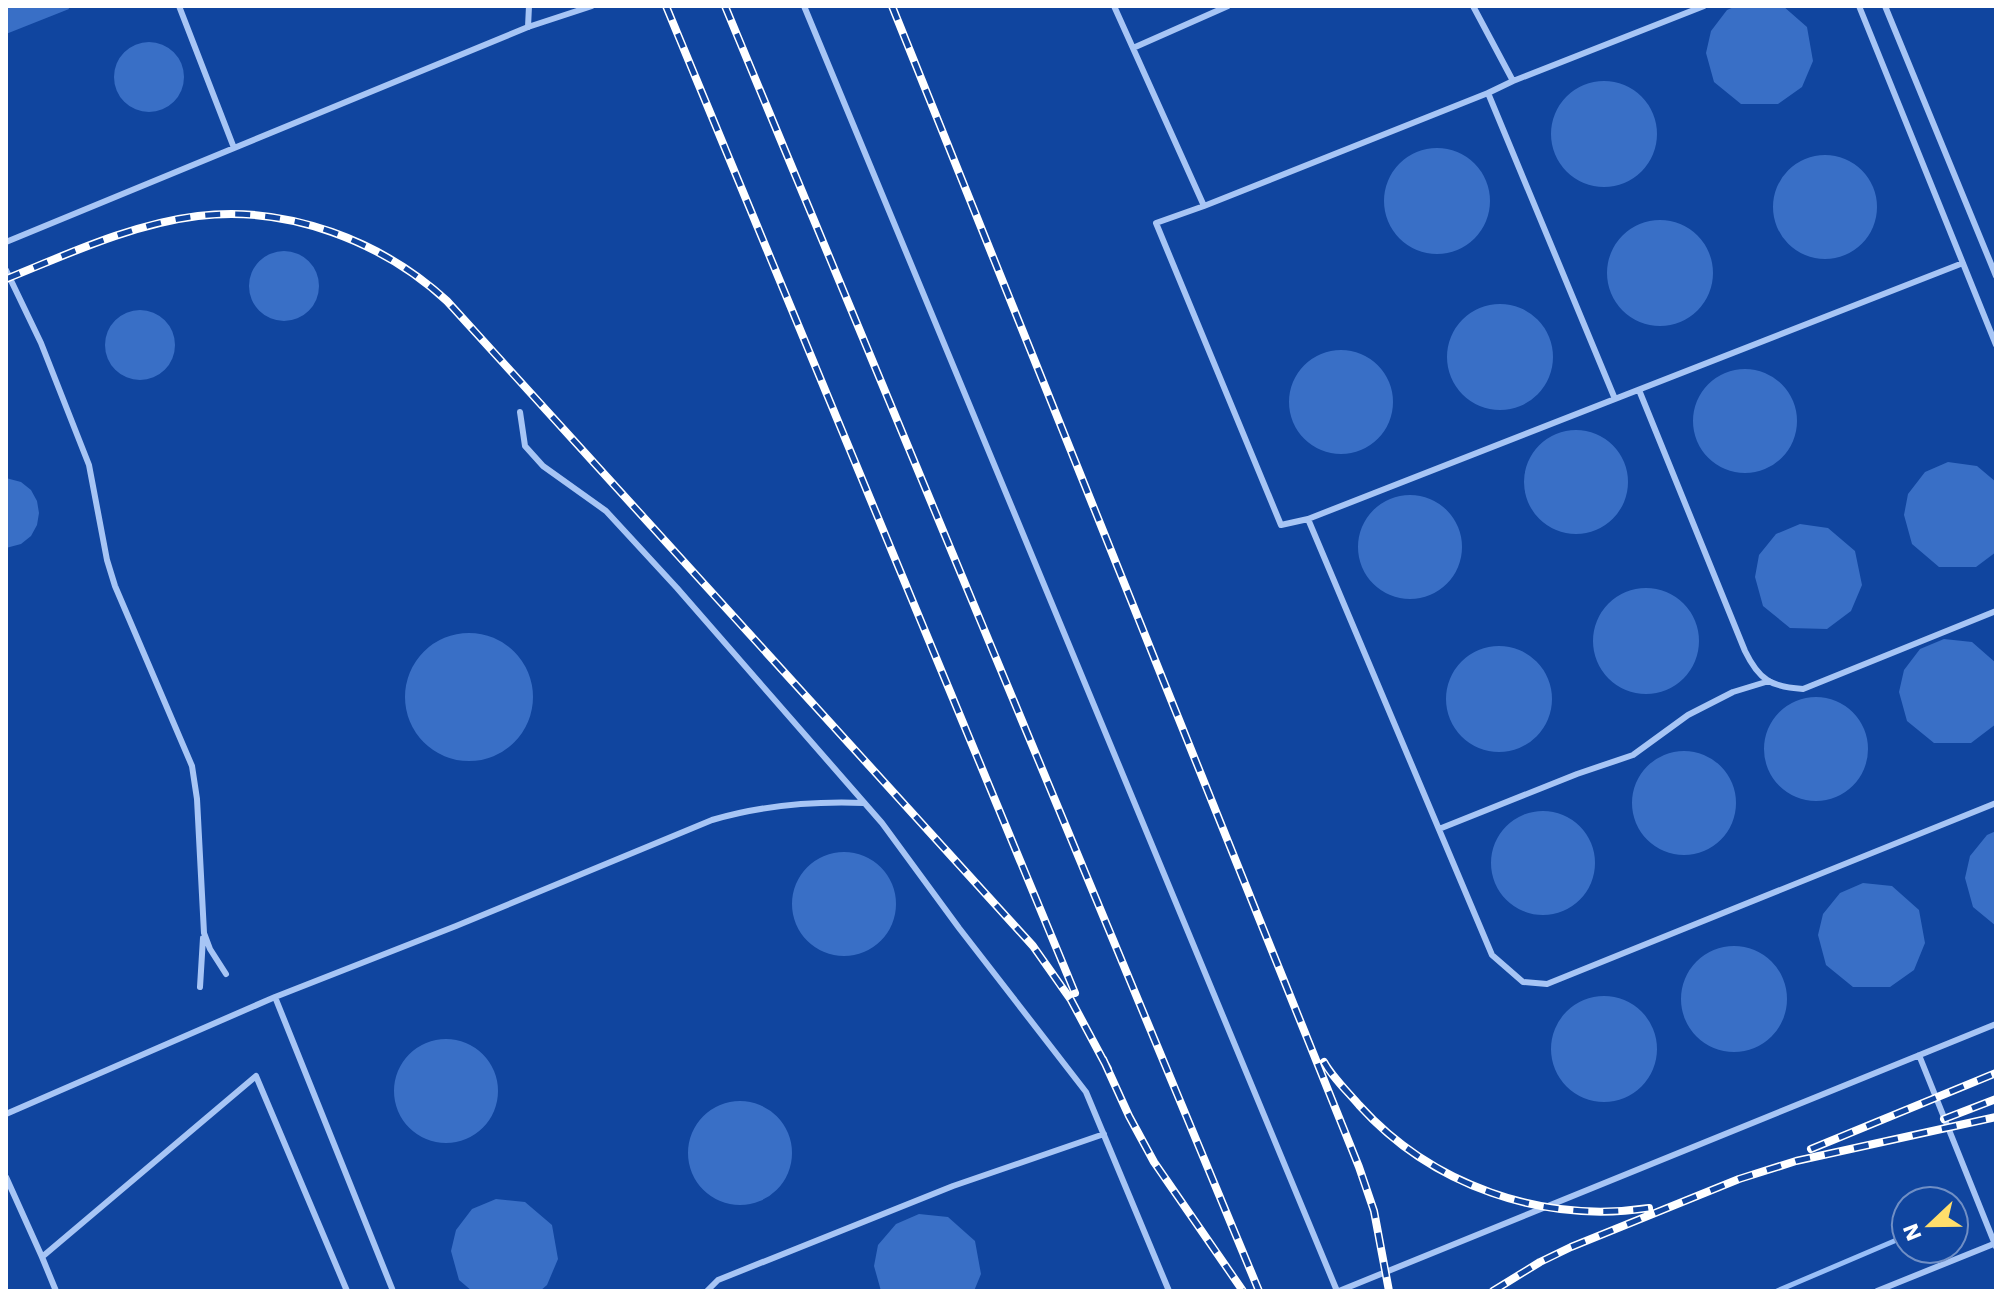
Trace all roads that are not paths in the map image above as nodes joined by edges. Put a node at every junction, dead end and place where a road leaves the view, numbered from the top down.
1 (179, 6) edge
2 (529, 6) edge
3 (592, 6) edge
4 (804, 6) edge
5 (1114, 6) edge
6 (1228, 6) edge
7 (1473, 6) edge
8 (1704, 6) edge
9 (1859, 6) edge
10 (1885, 6) edge
11 (528, 27) junction
12 (1133, 48) junction
13 (1513, 81) junction
14 (1488, 93) junction
15 (234, 148) junction
16 (1204, 206) junction
17 (6, 242) edge
18 (1963, 263) junction
19 (6, 270) edge
20 (1996, 276) edge
21 (1996, 345) edge
22 (1639, 390) junction
23 (1615, 399) junction
24 (520, 412) dead end
25 (1308, 519) junction
26 (1996, 611) edge
27 (1769, 681) junction
28 (864, 803) junction
29 (1996, 803) edge
30 (1439, 829) junction
31 (204, 933) junction
32 (226, 974) dead end
33 (200, 987) dead end
34 (275, 997) junction
35 (1996, 1024) edge
36 (1919, 1055) junction
37 (6, 1114) edge
38 (1104, 1134) junction
39 (6, 1177) edge
40 (1996, 1244) edge
41 (42, 1257) junction
42 (56, 1291) edge
43 (347, 1291) edge
44 (393, 1291) edge
45 (707, 1291) edge
46 (1169, 1291) edge
47 (1338, 1291) edge
48 (1877, 1291) edge

1 - 15 lane
2 - 11 lane
3 - 11 lane
4 - 47 lane
5 - 12 lane
6 - 12 lane
7 - 13 lane
8 - 13 lane
9 - 18 lane
10 - 20 lane
11 - 15 lane
12 - 16 lane
13 - 14 lane
14 - 16 lane
14 - 23 lane
15 - 17 lane
16 - 25 lane
18 - 21 lane
18 - 22 lane
19 - 31 lane
22 - 23 lane
22 - 27 lane
23 - 25 lane
24 - 28 lane
25 - 30 lane
26 - 27 lane
27 - 30 lane
28 - 34 lane
28 - 38 lane
29 - 30 lane
31 - 32 lane
31 - 33 lane
34 - 37 lane
34 - 44 lane
35 - 36 lane
36 - 40 lane
36 - 47 lane
38 - 45 lane
38 - 46 lane
39 - 41 lane
40 - 48 lane
41 - 42 lane
41 - 43 lane

